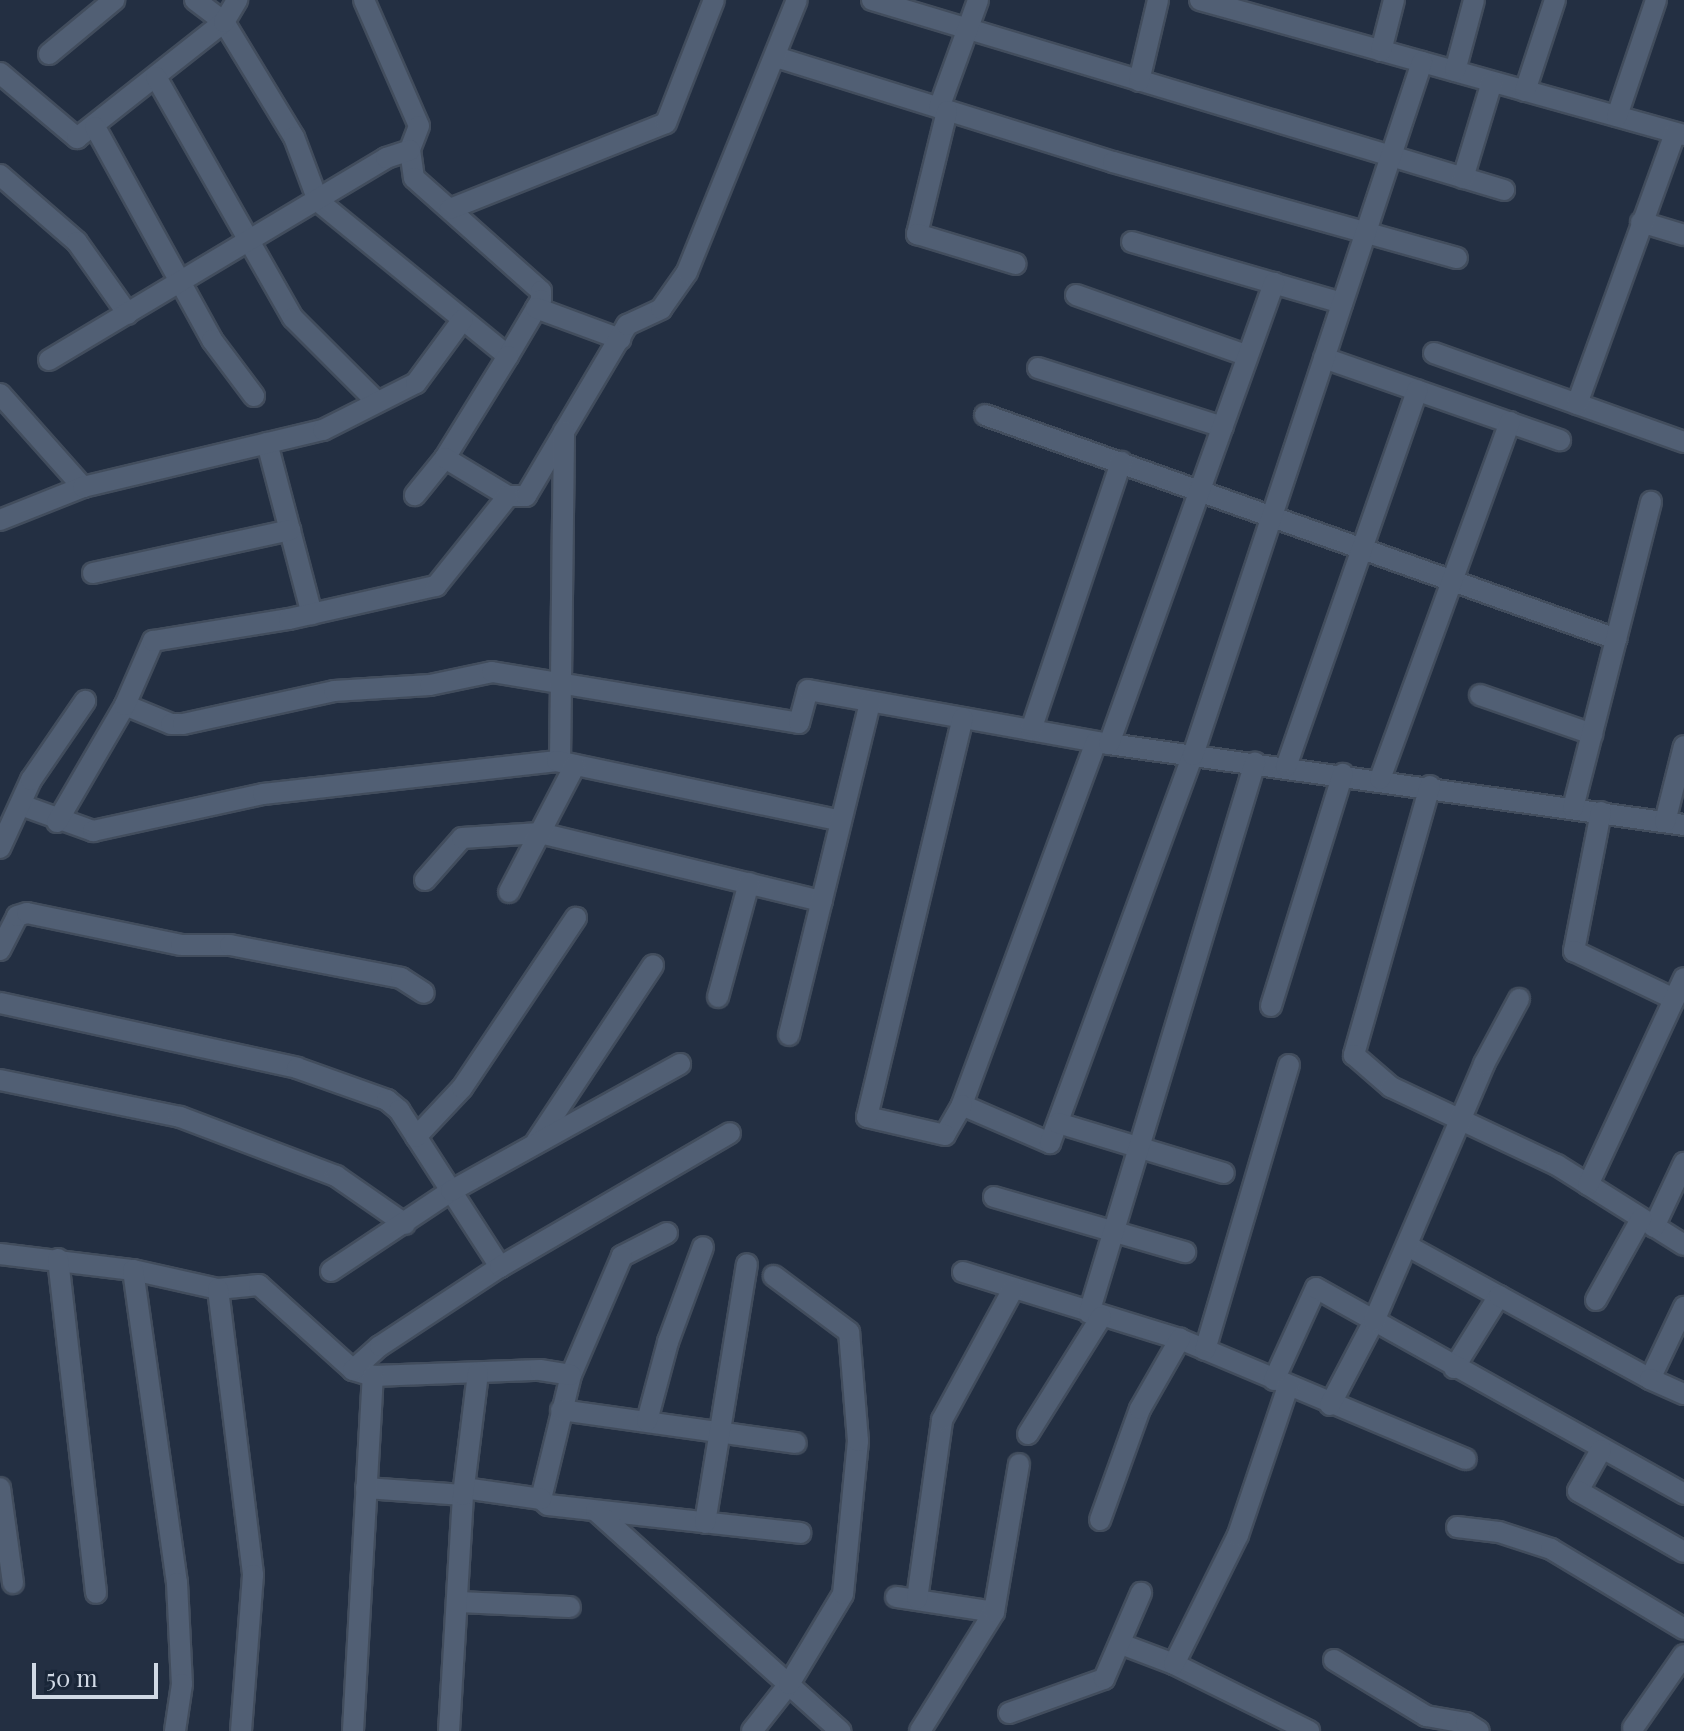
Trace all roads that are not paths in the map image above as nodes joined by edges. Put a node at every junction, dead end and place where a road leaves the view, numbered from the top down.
1 (114, 0) edge
2 (195, 0) edge
3 (237, 0) edge
4 (364, 0) edge
5 (714, 0) edge
6 (797, 0) edge
7 (978, 0) edge
8 (1158, 0) edge
9 (1200, 0) edge
10 (1394, 0) edge
11 (1474, 0) edge
12 (1555, 0) edge
13 (1656, 0) edge
14 (879, 1) edge
15 (224, 22) junction
16 (968, 31) junction
17 (1381, 51) junction
18 (49, 54) dead end
19 (776, 57) junction
20 (1422, 62) junction
21 (1455, 71) junction
22 (0, 73) edge
23 (156, 77) junction
24 (1139, 81) junction
25 (1492, 82) junction
26 (1525, 91) junction
27 (943, 109) junction
28 (1617, 116) junction
29 (95, 127) junction
30 (1679, 134) edge
31 (410, 150) junction
32 (1391, 156) junction
33 (0, 175) edge
34 (1463, 178) junction
35 (1504, 190) dead end
36 (318, 201) junction
37 (450, 209) junction
38 (1641, 222) junction
39 (1367, 230) junction
40 (1684, 235) edge
41 (244, 240) junction
42 (1132, 242) dead end
43 (1457, 258) dead end
44 (1016, 264) dead end
45 (179, 281) junction
46 (1274, 283) junction
47 (1076, 295) dead end
48 (1342, 303) junction
49 (536, 308) junction
50 (128, 314) junction
51 (463, 319) junction
52 (620, 339) junction
53 (1434, 353) dead end
54 (508, 356) junction
55 (1248, 356) junction
56 (1324, 358) junction
57 (49, 360) dead end
58 (1038, 368) dead end
59 (1417, 390) junction
60 (0, 394) edge
61 (254, 396) dead end
62 (377, 402) junction
63 (1577, 404) junction
64 (985, 415) dead end
65 (1510, 422) junction
66 (1223, 427) junction
67 (564, 431) junction
68 (1560, 440) dead end
69 (1684, 442) edge
70 (267, 443) junction
71 (445, 458) junction
72 (1121, 462) junction
73 (83, 487) junction
74 (1200, 490) junction
75 (415, 495) dead end
76 (508, 496) junction
77 (1651, 502) dead end
78 (1271, 518) junction
79 (0, 520) edge
80 (290, 530) junction
81 (1362, 550) junction
82 (93, 573) dead end
83 (1452, 581) junction
84 (312, 614) junction
85 (1616, 639) junction
86 (562, 682) junction
87 (1480, 695) dead end
88 (85, 701) dead end
89 (870, 702) junction
90 (125, 705) junction
91 (963, 718) junction
92 (1031, 730) junction
93 (1592, 734) junction
94 (1103, 743) junction
95 (1684, 746) edge
96 (1193, 755) junction
97 (1255, 763) junction
98 (568, 764) junction
99 (1286, 767) junction
100 (1343, 774) junction
101 (1380, 779) junction
102 (1430, 786) junction
103 (21, 805) junction
104 (1573, 808) junction
105 (1601, 812) junction
106 (841, 821) junction
107 (57, 822) junction
108 (1675, 824) edge
109 (540, 833) junction
110 (0, 848) edge
111 (425, 880) dead end
112 (749, 883) junction
113 (509, 892) dead end
114 (822, 901) junction
115 (576, 918) dead end
116 (0, 950) edge
117 (653, 965) dead end
118 (1684, 978) edge
119 (424, 993) dead end
120 (718, 997) dead end
121 (1519, 999) dead end
122 (1674, 999) junction
123 (0, 1003) edge
124 (1271, 1006) dead end
125 (789, 1035) dead end
126 (680, 1064) dead end
127 (1289, 1065) dead end
128 (0, 1080) edge
129 (962, 1105) junction
130 (1459, 1121) junction
131 (1058, 1123) junction
132 (730, 1133) dead end
133 (416, 1137) junction
134 (534, 1146) junction
135 (1138, 1151) junction
136 (1684, 1163) edge
137 (1224, 1173) dead end
138 (1588, 1185) junction
139 (451, 1191) junction
140 (994, 1197) dead end
141 (1648, 1223) junction
142 (405, 1224) junction
143 (667, 1233) dead end
144 (1113, 1233) junction
145 (1684, 1245) edge
146 (1408, 1246) junction
147 (703, 1247) dead end
148 (1185, 1252) dead end
149 (0, 1254) edge
150 (58, 1259) junction
151 (747, 1264) dead end
152 (500, 1267) junction
153 (133, 1270) junction
154 (331, 1271) dead end
155 (963, 1272) dead end
156 (774, 1276) dead end
157 (218, 1289) junction
158 (1013, 1289) junction
159 (1499, 1296) junction
160 (1596, 1300) dead end
161 (1684, 1307) edge
162 (1095, 1315) junction
163 (1374, 1321) junction
164 (1180, 1339) junction
165 (1205, 1350) junction
166 (1454, 1368) junction
167 (363, 1373) junction
168 (478, 1373) junction
169 (571, 1375) junction
170 (1650, 1379) junction
171 (1281, 1383) junction
172 (1684, 1394) edge
173 (1330, 1405) junction
174 (561, 1410) junction
175 (647, 1421) junction
176 (720, 1431) junction
177 (1028, 1434) dead end
178 (796, 1443) dead end
179 (1601, 1450) junction
180 (1466, 1459) dead end
181 (1019, 1464) dead end
182 (0, 1488) edge
183 (366, 1488) junction
184 (463, 1492) junction
185 (1684, 1494) edge
186 (541, 1499) junction
187 (596, 1511) junction
188 (1100, 1520) dead end
189 (705, 1523) junction
190 (1457, 1527) dead end
191 (800, 1533) dead end
192 (1684, 1552) edge
193 (13, 1583) dead end
194 (96, 1593) dead end
195 (1141, 1593) dead end
196 (458, 1602) junction
197 (570, 1607) dead end
198 (994, 1612) junction
199 (1684, 1629) edge
200 (1121, 1644) junction
201 (1334, 1660) dead end
202 (1682, 1661) edge
203 (1174, 1664) junction
204 (789, 1684) junction
205 (1009, 1713) dead end
206 (1275, 1722) edge
207 (1631, 1730) edge
208 (175, 1731) edge
209 (241, 1731) edge
210 (353, 1731) edge
211 (449, 1731) edge
212 (752, 1731) edge
213 (840, 1731) edge
214 (920, 1731) edge
215 (1309, 1731) edge
216 (1479, 1731) edge

1 - 18 street
2 - 15 street
3 - 15 street
4 - 31 street
5 - 37 street
6 - 19 street
7 - 16 street
8 - 24 street
9 - 17 street
10 - 17 street
11 - 21 street
12 - 26 street
13 - 28 street
14 - 16 street
15 - 23 street
15 - 36 street
16 - 24 street
16 - 27 street
17 - 20 street
19 - 27 street
19 - 52 street
20 - 21 street
20 - 32 street
21 - 25 street
22 - 29 street
23 - 29 street
23 - 41 street
24 - 32 street
25 - 26 street
25 - 34 street
26 - 28 street
27 - 39 street
27 - 44 street
28 - 30 street
29 - 45 street
30 - 38 street
31 - 36 street
31 - 37 street
32 - 34 street
32 - 39 street
33 - 50 street
34 - 35 street
36 - 41 street
36 - 51 street
37 - 49 street
38 - 40 street
38 - 63 street
39 - 43 street
39 - 48 street
41 - 45 street
41 - 62 street
42 - 46 street
45 - 50 street
45 - 61 street
46 - 48 street
46 - 55 street
47 - 55 street
48 - 56 street
49 - 52 street
49 - 54 street
50 - 57 street
51 - 54 street
51 - 62 street
52 - 67 street
53 - 63 street
54 - 71 street
55 - 66 street
56 - 59 street
56 - 78 street
58 - 66 street
59 - 65 street
59 - 81 street
60 - 73 street
62 - 70 street
63 - 69 street
64 - 72 street
65 - 68 street
65 - 83 street
66 - 74 street
67 - 76 street
67 - 86 street
70 - 73 street
70 - 80 street
71 - 75 street
71 - 76 street
72 - 74 street
72 - 92 street
73 - 79 street
74 - 78 street
74 - 94 street
76 - 84 street
77 - 85 street
78 - 81 street
78 - 96 street
80 - 82 street
80 - 84 street
81 - 83 street
81 - 99 street
83 - 85 street
83 - 101 street
84 - 90 street
85 - 93 street
86 - 89 street
86 - 90 street
86 - 98 street
87 - 93 street
88 - 103 street
89 - 91 street
89 - 106 street
90 - 107 street
91 - 92 street
91 - 129 street
92 - 94 street
93 - 104 street
94 - 96 street
94 - 129 street
95 - 108 street
96 - 97 street
96 - 131 street
97 - 99 street
97 - 135 street
98 - 106 street
98 - 107 street
98 - 109 street
99 - 100 street
100 - 101 street
100 - 124 street
101 - 102 street
102 - 104 street
102 - 130 street
103 - 107 street
103 - 110 street
104 - 105 street
105 - 108 street
105 - 122 street
106 - 114 street
109 - 111 street
109 - 112 street
109 - 113 street
112 - 114 street
112 - 120 street
114 - 125 street
115 - 133 street
116 - 119 street
117 - 134 street
118 - 122 street
121 - 130 street
122 - 138 street
123 - 133 street
126 - 134 street
127 - 165 street
128 - 142 street
129 - 131 street
130 - 138 street
130 - 146 street
131 - 135 street
132 - 152 street
133 - 139 street
134 - 139 street
135 - 137 street
135 - 144 street
136 - 141 street
138 - 141 street
139 - 142 street
139 - 152 street
140 - 144 street
141 - 145 street
141 - 160 street
142 - 154 street
143 - 169 street
144 - 148 street
144 - 162 street
146 - 159 street
146 - 163 street
147 - 175 street
149 - 150 street
150 - 153 street
150 - 194 street
151 - 176 street
152 - 167 street
153 - 157 street
153 - 208 street
155 - 158 street
156 - 204 street
157 - 167 street
157 - 209 street
158 - 162 street
158 - 198 street
159 - 166 street
159 - 170 street
161 - 170 street
162 - 164 street
162 - 177 street
163 - 166 street
163 - 171 street
163 - 173 street
164 - 165 street
164 - 188 street
165 - 171 street
166 - 179 street
167 - 168 street
167 - 183 street
168 - 169 street
168 - 184 street
169 - 174 street
170 - 172 street
171 - 173 street
171 - 203 street
173 - 180 street
174 - 175 street
174 - 186 street
175 - 176 street
176 - 178 street
176 - 189 street
179 - 185 street
179 - 192 street
181 - 198 street
182 - 193 street
183 - 184 street
183 - 210 street
184 - 186 street
184 - 196 street
186 - 187 street
187 - 189 street
187 - 204 street
189 - 191 street
190 - 199 street
195 - 200 street
196 - 197 street
196 - 211 street
198 - 214 street
200 - 203 street
200 - 205 street
201 - 216 street
202 - 207 street
203 - 206 street
204 - 212 street
204 - 213 street
206 - 215 street

